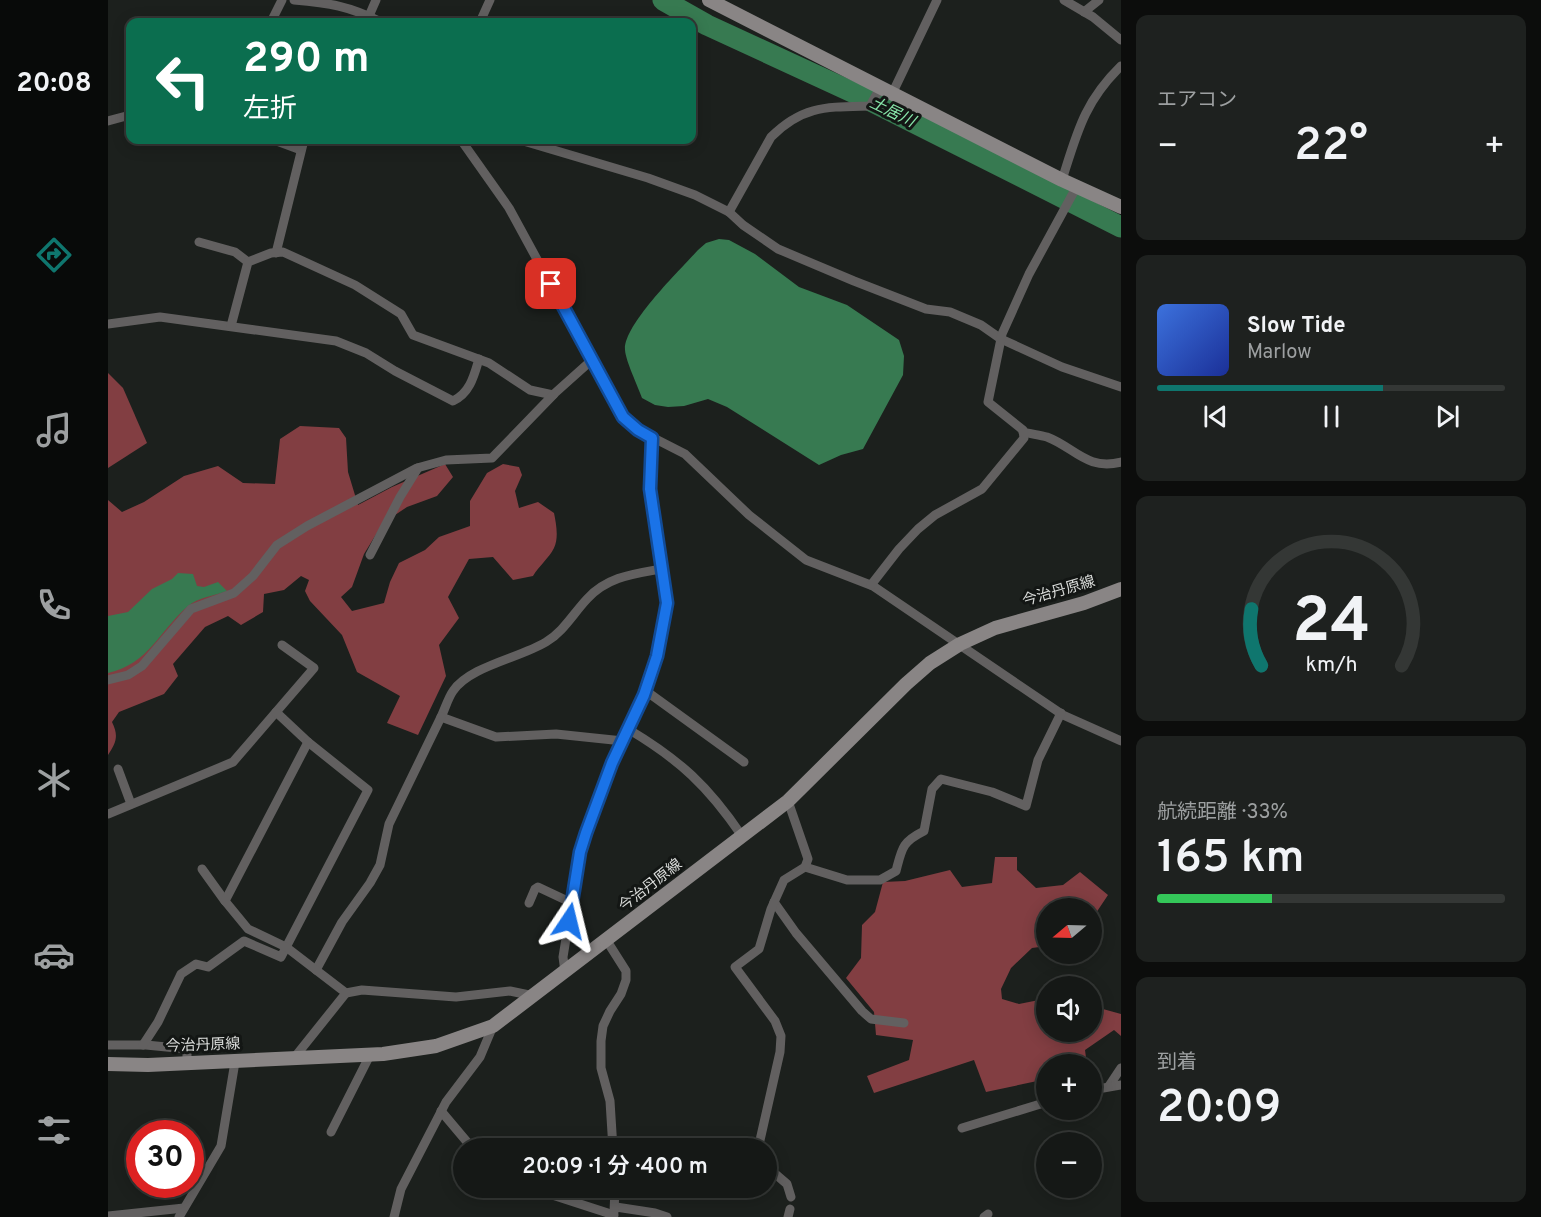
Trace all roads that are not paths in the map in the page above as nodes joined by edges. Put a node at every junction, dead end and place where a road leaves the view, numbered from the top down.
1 (282, 0) edge
2 (294, 0) edge
3 (376, 0) edge
4 (490, 0) edge
5 (709, 0) edge
6 (925, 0) edge
7 (1064, 0) edge
8 (1099, 0) edge
9 (936, 2) edge
10 (731, 5) edge
11 (1084, 12) junction
12 (369, 16) junction
13 (273, 18) edge
14 (373, 18) edge
15 (482, 18) edge
16 (1121, 40) edge
17 (1121, 66) edge
18 (883, 92) junction
19 (126, 116) edge
20 (108, 121) edge
21 (285, 144) edge
22 (302, 144) edge
23 (464, 144) edge
24 (533, 144) edge
25 (301, 150) junction
26 (1062, 180) junction
27 (1075, 190) junction
28 (1121, 207) edge
29 (729, 212) junction
30 (199, 242) dead end
31 (276, 253) junction
32 (248, 262) junction
33 (108, 324) edge
34 (231, 326) junction
35 (1001, 339) junction
36 (479, 359) junction
37 (593, 359) junction
38 (1121, 387) edge
39 (553, 395) junction
40 (1023, 432) junction
41 (652, 438) junction
42 (1121, 462) edge
43 (418, 468) junction
44 (370, 555) dead end
45 (661, 569) junction
46 (871, 585) junction
47 (1121, 589) edge
48 (960, 644) junction
49 (282, 645) dead end
50 (108, 680) edge
51 (646, 691) junction
52 (276, 712) junction
53 (1061, 713) junction
54 (441, 717) junction
55 (628, 729) junction
56 (623, 741) junction
57 (1121, 741) edge
58 (308, 742) junction
59 (744, 762) dead end
60 (118, 769) dead end
61 (788, 801) junction
62 (131, 804) junction
63 (108, 814) edge
64 (742, 836) junction
65 (804, 867) junction
66 (202, 869) dead end
67 (225, 901) junction
68 (774, 902) junction
69 (529, 903) dead end
70 (572, 903) junction
71 (606, 941) junction
72 (286, 947) junction
73 (316, 970) junction
74 (566, 972) junction
75 (346, 993) junction
76 (534, 996) junction
77 (904, 1023) dead end
78 (493, 1026) junction
79 (108, 1045) edge
80 (143, 1045) junction
81 (370, 1055) junction
82 (294, 1058) junction
83 (235, 1062) junction
84 (188, 1063) junction
85 (108, 1064) edge
86 (1121, 1068) edge
87 (1121, 1085) edge
88 (1109, 1086) junction
89 (1102, 1088) edge
90 (1036, 1105) edge
91 (441, 1111) junction
92 (962, 1128) dead end
93 (332, 1132) dead end
94 (464, 1138) edge
95 (612, 1138) edge
96 (760, 1138) edge
97 (777, 1175) edge
98 (791, 1197) dead end
99 (563, 1198) edge
100 (615, 1198) edge
101 (614, 1213) edge
102 (184, 1214) edge
103 (108, 1216) edge
104 (394, 1217) edge
105 (667, 1217) edge

1 - 13 street
2 - 12 street
3 - 12 street
4 - 15 street
5 - 10 main road
6 - 9 street
7 - 11 street
8 - 11 street
9 - 18 street
10 - 18 main road
11 - 16 street
12 - 14 street
17 - 26 street
18 - 26 main road
18 - 29 street
19 - 20 street
21 - 25 street
22 - 25 street
23 - 37 street
24 - 29 street
25 - 31 street
26 - 27 main road
27 - 28 main road
27 - 35 street
29 - 35 street
30 - 32 street
31 - 32 street
31 - 36 street
32 - 34 street
33 - 34 street
34 - 36 street
35 - 38 street
35 - 40 street
36 - 39 street
37 - 39 street
37 - 41 street
39 - 43 street
40 - 42 street
40 - 46 street
41 - 45 street
41 - 46 street
43 - 44 street
43 - 50 street
45 - 51 street
45 - 54 street
46 - 48 street
47 - 48 main road, 今治丹原線
48 - 53 street
48 - 61 main road, 今治丹原線
49 - 52 street
51 - 55 street
51 - 59 street
52 - 58 street
52 - 62 street
53 - 57 street
53 - 65 street
54 - 56 street
54 - 73 street
55 - 56 street
55 - 64 street
56 - 70 street
58 - 67 street
58 - 72 street
60 - 62 street
61 - 64 main road, 今治丹原線
61 - 65 street
62 - 63 street
64 - 71 main road, 今治丹原線
65 - 68 street
66 - 67 street
67 - 72 street
68 - 77 street
68 - 96 street
69 - 70 street
70 - 74 street
71 - 74 main road, 今治丹原線
71 - 95 street
72 - 73 street
72 - 80 street
73 - 75 street
74 - 76 main road, 今治丹原線
75 - 76 street
75 - 82 street
76 - 78 main road, 今治丹原線
78 - 81 main road, 今治丹原線
78 - 91 street
79 - 80 street
80 - 84 street
81 - 82 main road, 今治丹原線
81 - 93 street
82 - 83 main road, 今治丹原線
83 - 84 main road, 今治丹原線
83 - 102 street
84 - 85 main road, 今治丹原線
86 - 88 street
87 - 88 street
88 - 89 street
90 - 92 street
91 - 94 street
91 - 104 street
97 - 98 street
99 - 101 street
100 - 101 street
101 - 105 street
102 - 103 street

